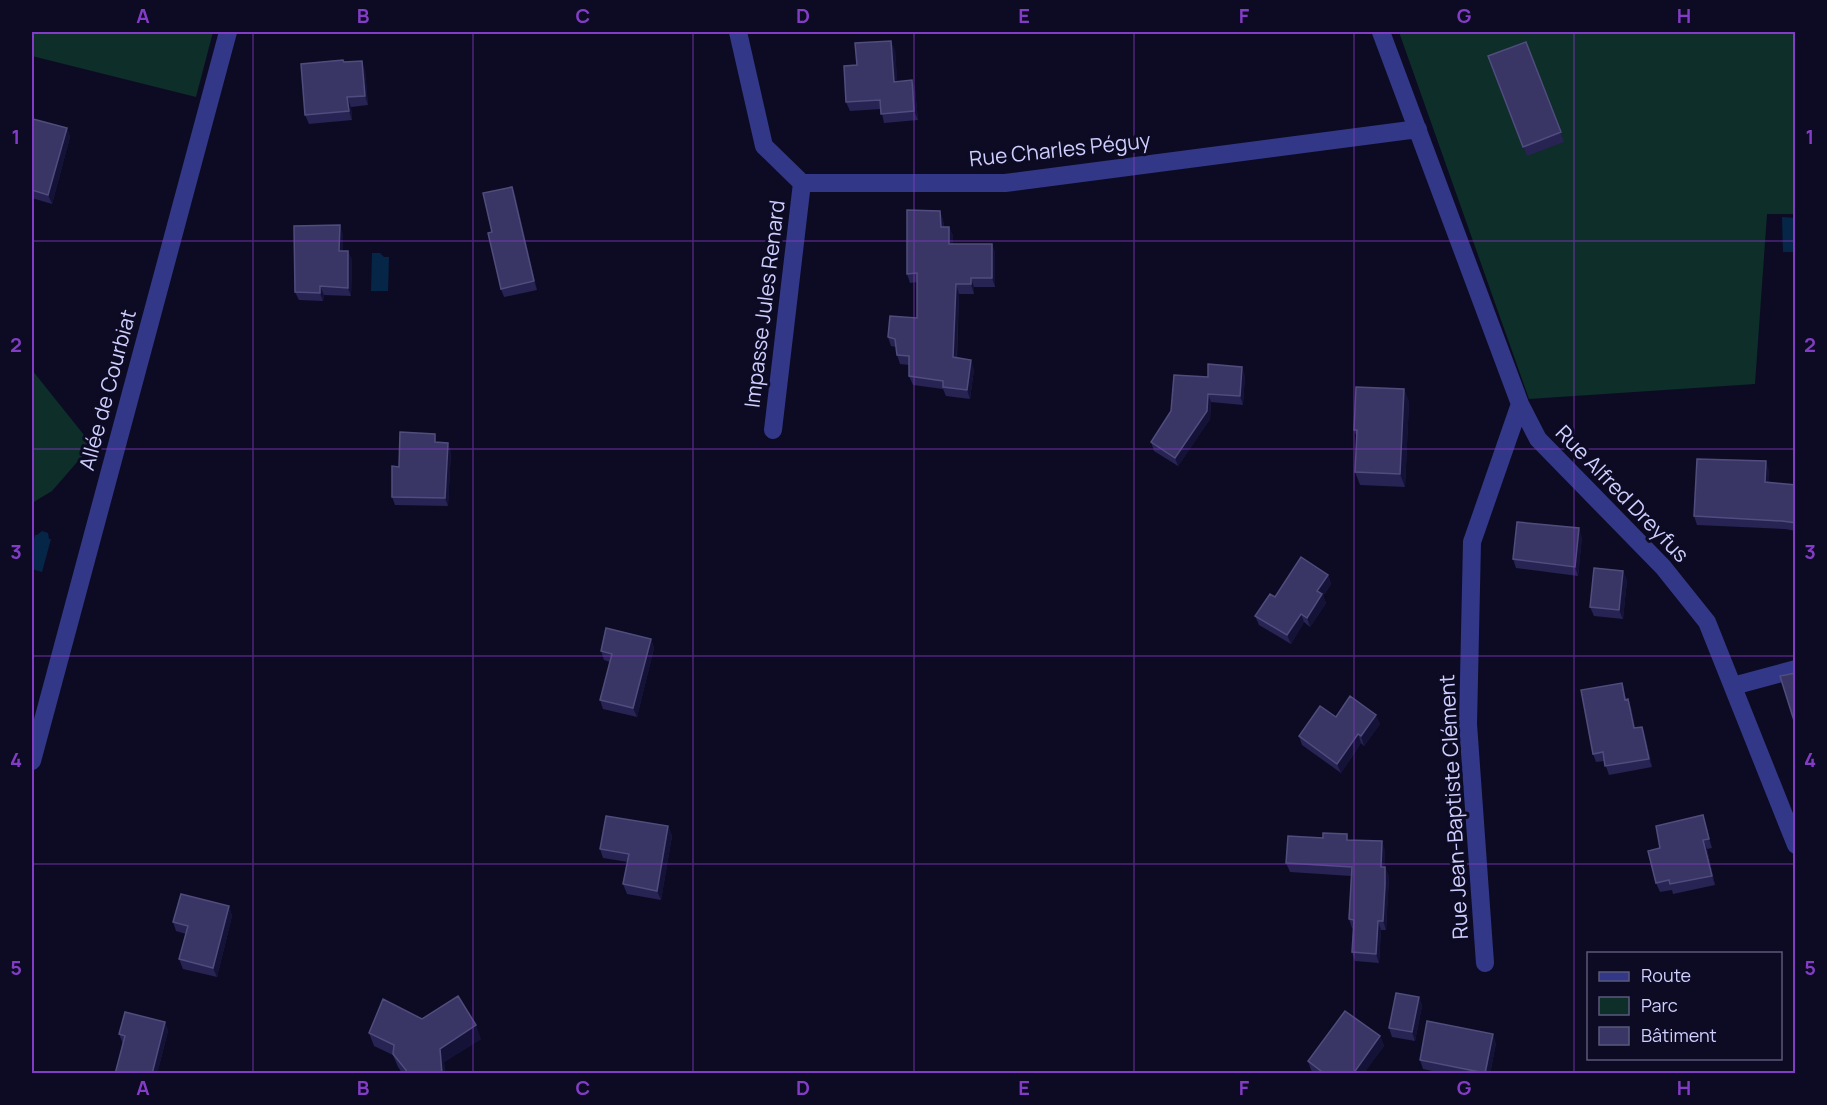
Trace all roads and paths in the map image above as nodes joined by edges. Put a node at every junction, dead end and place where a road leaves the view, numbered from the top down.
1 (228, 32) edge
2 (738, 32) edge
3 (1381, 32) edge
4 (1418, 129) junction
5 (802, 183) junction
6 (1520, 404) junction
7 (773, 430) dead end
8 (1796, 669) edge
9 (1733, 686) junction
10 (32, 761) edge
11 (1796, 845) edge
12 (1485, 963) dead end

1 - 10 street, Allée de Courbiat
2 - 5 street
3 - 4 street, Rue Alfred Dreyfus
4 - 5 street, Rue Charles Péguy
4 - 6 street, Rue Alfred Dreyfus
5 - 7 street, Impasse Jules Renard
6 - 9 street, Rue Alfred Dreyfus
6 - 12 street, Rue Jean-Baptiste Clément
8 - 9 street
9 - 11 street, Rue Alfred Dreyfus

